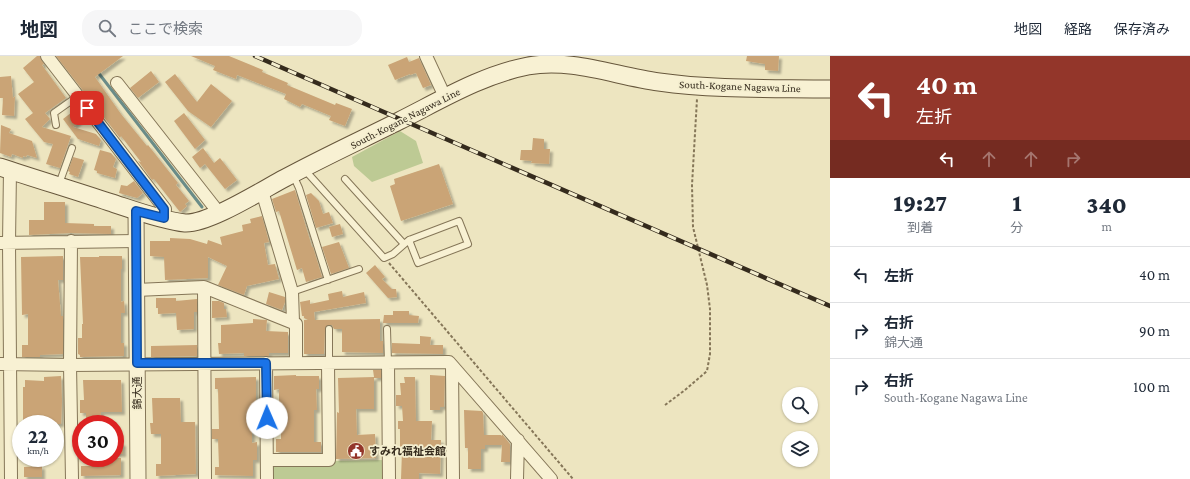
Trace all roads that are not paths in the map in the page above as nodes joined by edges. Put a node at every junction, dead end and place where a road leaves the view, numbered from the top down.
1 (47, 56) edge
2 (426, 56) edge
3 (117, 83) dead end
4 (830, 89) edge
5 (78, 96) junction
6 (445, 97) junction
7 (56, 125) dead end
8 (72, 148) dead end
9 (5, 169) edge
10 (298, 171) junction
11 (345, 179) dead end
12 (59, 186) junction
13 (262, 191) junction
14 (136, 211) junction
15 (220, 212) junction
16 (164, 218) junction
17 (71, 241) junction
18 (136, 241) junction
19 (407, 242) junction
20 (4, 243) edge
21 (359, 269) dead end
22 (328, 280) junction
23 (204, 287) junction
24 (136, 290) junction
25 (292, 292) junction
26 (292, 322) junction
27 (330, 329) dead end
28 (387, 329) dead end
29 (388, 362) junction
30 (137, 363) junction
31 (266, 363) junction
32 (296, 363) junction
33 (328, 363) junction
34 (5, 364) edge
35 (204, 364) junction
36 (70, 365) junction
37 (452, 366) junction
38 (518, 440) junction
39 (267, 460) junction
40 (11, 479) edge
41 (72, 479) edge
42 (138, 479) edge
43 (205, 479) edge
44 (267, 479) edge
45 (389, 479) edge
46 (453, 479) edge
47 (518, 479) edge
48 (551, 479) edge

1 - 5 street
2 - 6 street
3 - 15 street
4 - 6 main road, South-Kogane Nagawa Line
5 - 7 lane
5 - 16 street
6 - 10 main road, South-Kogane Nagawa Line
8 - 12 lane
9 - 12 main road, South-Kogane Nagawa Line
9 - 20 street
10 - 13 main road, South-Kogane Nagawa Line
10 - 19 lane
10 - 22 lane
11 - 19 lane
12 - 14 main road, South-Kogane Nagawa Line
13 - 15 main road, South-Kogane Nagawa Line
13 - 25 street
14 - 16 main road, South-Kogane Nagawa Line
14 - 18 street, 錦大通
15 - 16 main road, South-Kogane Nagawa Line
17 - 18 street
17 - 20 street
17 - 36 street
18 - 24 street, 錦大通
19 - 19 lane
20 - 34 street
21 - 22 lane
22 - 25 lane
23 - 24 street
23 - 26 street
23 - 35 street
24 - 30 street, 錦大通
25 - 26 street
26 - 32 street
27 - 33 lane
28 - 29 lane
29 - 33 street
29 - 37 street
29 - 45 street
30 - 35 street
30 - 36 street
30 - 42 street, 錦大通
31 - 32 street
31 - 35 street
31 - 39 street
32 - 33 street
33 - 39 street
34 - 36 street
34 - 40 street
35 - 43 street
36 - 41 street
37 - 38 street
37 - 46 street
38 - 47 street
38 - 48 street
39 - 44 street

